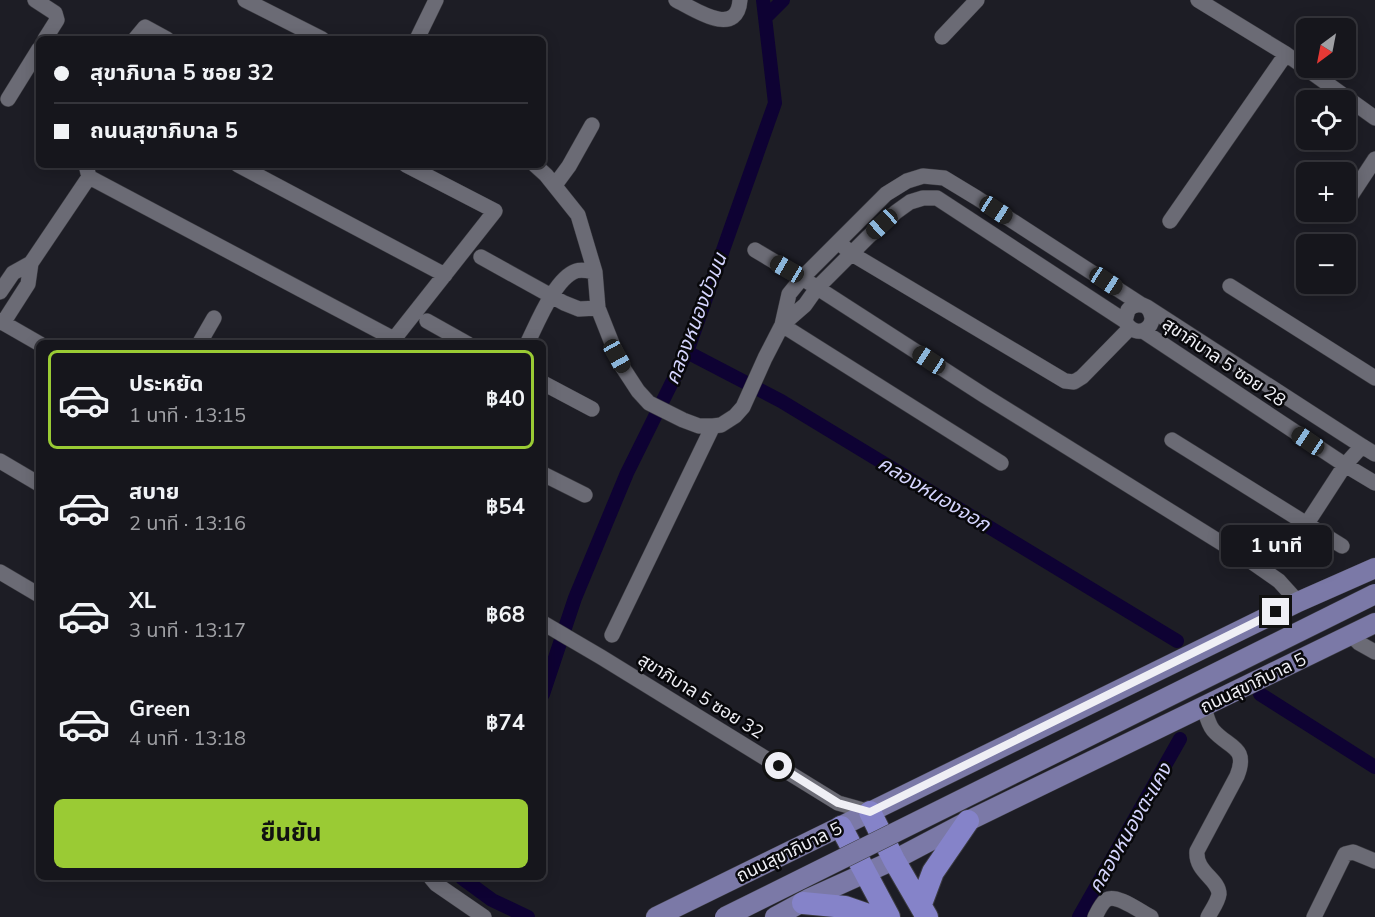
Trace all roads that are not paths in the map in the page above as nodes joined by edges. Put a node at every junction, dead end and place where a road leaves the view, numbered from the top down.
1 (35, 0) edge
2 (245, 0) edge
3 (435, 0) edge
4 (676, 0) edge
5 (740, 0) edge
6 (977, 0) edge
7 (1198, 0) edge
8 (47, 36) edge
9 (138, 36) edge
10 (162, 36) edge
11 (316, 36) edge
12 (418, 36) edge
13 (942, 38) dead end
14 (36, 54) edge
15 (1286, 54) junction
16 (8, 99) dead end
17 (1375, 118) edge
18 (592, 125) dead end
19 (1375, 159) edge
20 (244, 168) edge
21 (412, 168) edge
22 (538, 168) edge
23 (87, 171) edge
24 (555, 185) junction
25 (1356, 188) edge
26 (977, 198) junction
27 (968, 217) junction
28 (1170, 220) dead end
29 (837, 242) junction
30 (755, 250) dead end
31 (852, 254) junction
32 (481, 257) dead end
33 (31, 263) junction
34 (595, 272) junction
35 (445, 274) junction
36 (802, 278) junction
37 (1230, 286) dead end
38 (817, 288) junction
39 (0, 292) edge
40 (789, 294) junction
41 (551, 296) junction
42 (805, 305) junction
43 (1144, 306) junction
44 (598, 308) junction
45 (214, 318) dead end
46 (427, 321) dead end
47 (2, 322) edge
48 (782, 325) junction
49 (1133, 327) junction
50 (201, 340) edge
51 (461, 340) edge
52 (529, 340) edge
53 (36, 342) edge
54 (1375, 378) edge
55 (546, 385) edge
56 (592, 409) dead end
57 (713, 426) junction
58 (1172, 440) dead end
59 (1368, 450) edge
60 (0, 461) edge
61 (1000, 463) dead end
62 (1345, 465) junction
63 (546, 476) edge
64 (36, 482) edge
65 (1375, 483) edge
66 (585, 495) dead end
67 (1306, 525) junction
68 (1342, 546) dead end
69 (1375, 568) edge
70 (0, 572) edge
71 (36, 593) edge
72 (1375, 594) edge
73 (1298, 602) junction
74 (1375, 623) edge
75 (549, 627) edge
76 (1351, 635) junction
77 (612, 636) dead end
78 (1375, 652) edge
79 (1204, 707) junction
80 (939, 778) junction
81 (838, 803) junction
82 (870, 812) junction
83 (968, 821) junction
84 (841, 827) junction
85 (782, 855) junction
86 (894, 860) junction
87 (1375, 861) edge
88 (866, 872) junction
89 (432, 880) edge
90 (806, 901) junction
91 (924, 910) edge
92 (484, 917) edge
93 (656, 917) edge
94 (725, 917) edge
95 (775, 917) edge
96 (874, 917) edge
97 (889, 917) edge
98 (1095, 917) edge
99 (1150, 917) edge
100 (1208, 917) edge
101 (1314, 917) edge

1 - 8 street
2 - 11 street
3 - 12 street
4 - 5 street
6 - 13 street
7 - 15 street
9 - 10 street
14 - 16 street
15 - 17 street
15 - 28 street
18 - 24 street
19 - 25 street
20 - 35 street
21 - 35 street
22 - 24 street
23 - 33 street
23 - 35 street
24 - 34 street
26 - 27 street
26 - 29 street, สุขาภิบาล 5 ซอย 28
26 - 43 street, สุขาภิบาล 5 ซอย 28
27 - 31 street, สุขาภิบาล 5 ซอย 28
27 - 49 street, สุขาภิบาล 5 ซอย 28
29 - 31 street
29 - 36 street, สุขาภิบาล 5 ซอย 28
30 - 36 street
31 - 38 street, สุขาภิบาล 5 ซอย 28
31 - 49 street
32 - 41 street
33 - 39 street
33 - 47 street
34 - 41 street
34 - 44 street
36 - 38 street
36 - 40 street, สุขาภิบาล 5 ซอย 28
37 - 54 street
38 - 42 street, สุขาภิบาล 5 ซอย 28
38 - 73 street
40 - 42 street
40 - 48 street
41 - 44 street
41 - 52 street
42 - 48 street, สุขาภิบาล 5 ซอย 28
43 - 49 street
43 - 49 street
43 - 59 street, สุขาภิบาล 5 ซอย 28
44 - 57 street
45 - 50 street
46 - 51 street
47 - 53 street
48 - 57 street
48 - 61 street
49 - 62 street, สุขาภิบาล 5 ซอย 28
55 - 56 street
57 - 77 street
58 - 67 street
59 - 62 street
60 - 64 street
62 - 65 street, สุขาภิบาล 5 ซอย 28
62 - 67 street
63 - 66 street
67 - 68 street
69 - 73 main road, ถนนสุขาภิบาล 5
70 - 71 street
72 - 94 main road, ถนนสุขาภิบาล 5, bridge
73 - 80 main road, ถนนสุขาภิบาล 5
74 - 76 main road, ถนนสุขาภิบาล 5
75 - 81 street, สุขาภิบาล 5 ซอย 32
76 - 78 street
76 - 79 main road, ถนนสุขาภิบาล 5
79 - 83 main road, ถนนสุขาภิบาล 5
79 - 100 street
80 - 82 main road, ถนนสุขาภิบาล 5
80 - 83 main road
81 - 82 street, สุขาภิบาล 5 ซอย 32
81 - 84 street
82 - 84 main road, ถนนสุขาภิบาล 5
82 - 86 highway
83 - 86 main road, ถนนสุขาภิบาล 5
83 - 91 highway
84 - 85 main road, ถนนสุขาภิบาล 5
84 - 88 highway
85 - 90 main road
85 - 93 main road, ถนนสุขาภิบาล 5
86 - 88 main road, ถนนสุขาภิบาล 5
86 - 91 highway
87 - 101 street
88 - 90 main road, ถนนสุขาภิบาล 5
88 - 97 highway
89 - 92 street
90 - 95 main road, ถนนสุขาภิบาล 5
90 - 96 highway
98 - 99 street

